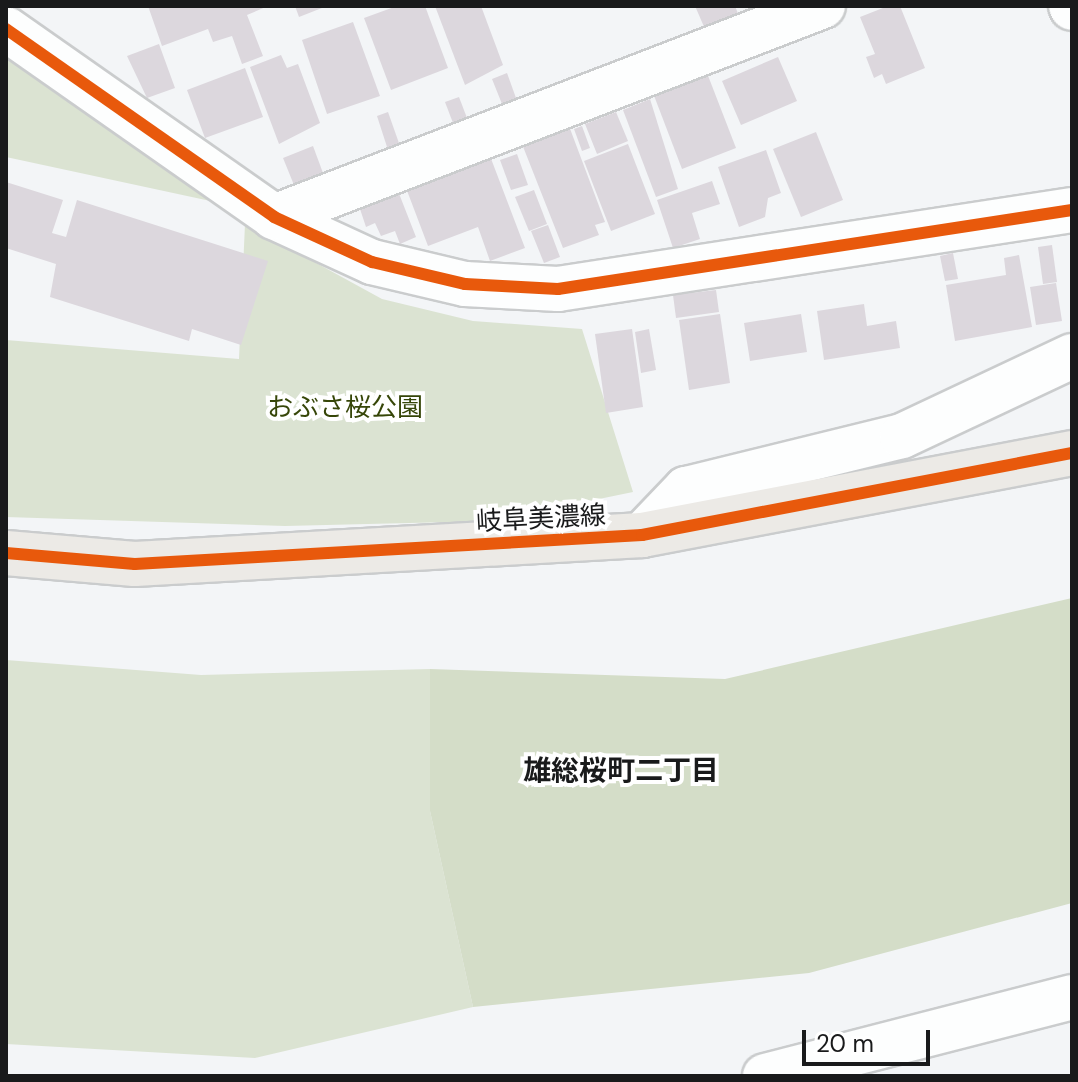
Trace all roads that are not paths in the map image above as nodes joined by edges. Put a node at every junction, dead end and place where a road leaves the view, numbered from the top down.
1 (823, 6) edge
2 (6, 29) edge
3 (1072, 210) edge
4 (274, 217) junction
5 (1072, 356) edge
6 (1072, 453) edge
7 (642, 535) junction
8 (6, 553) edge
9 (1072, 997) edge
10 (765, 1076) edge

1 - 4 street
2 - 4 street
3 - 4 street
5 - 7 street
6 - 7 main road, 岐阜美濃線
7 - 8 main road, 岐阜美濃線
9 - 10 street

